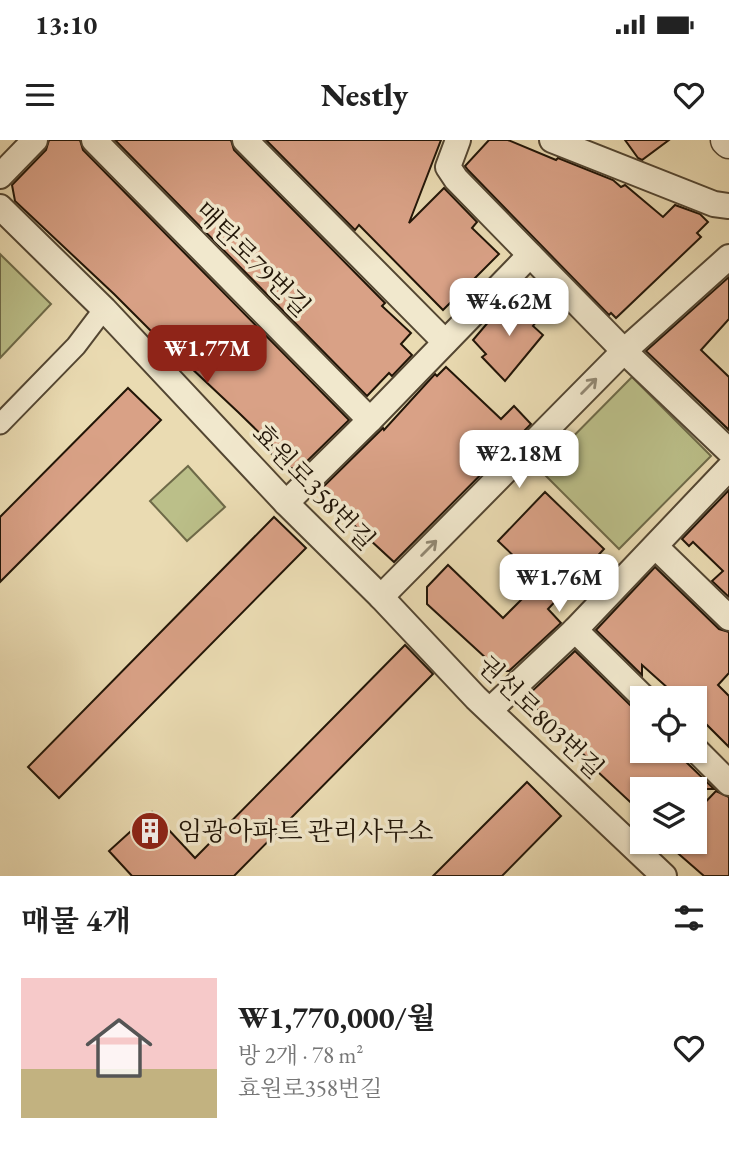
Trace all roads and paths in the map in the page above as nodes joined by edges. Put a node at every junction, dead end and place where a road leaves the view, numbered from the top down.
1 (36, 140) edge
2 (94, 140) edge
3 (245, 140) edge
4 (458, 140) edge
5 (552, 140) edge
6 (0, 176) edge
7 (729, 206) edge
8 (0, 207) edge
9 (530, 255) junction
10 (729, 257) edge
11 (104, 309) junction
12 (445, 342) junction
13 (624, 351) junction
14 (370, 420) junction
15 (0, 424) edge
16 (729, 451) edge
17 (729, 468) edge
18 (286, 503) junction
19 (656, 547) junction
20 (381, 597) junction
21 (729, 618) edge
22 (575, 630) junction
23 (632, 686) edge
24 (490, 710) junction
25 (707, 761) edge
26 (729, 783) edge
27 (664, 876) edge

1 - 6 street
2 - 14 street, 매탄로79번길
3 - 12 street
4 - 9 street
5 - 7 street
8 - 11 street, 효원로358번길
9 - 12 street
9 - 13 street
10 - 13 street
11 - 15 street
11 - 18 street, 효원로358번길
12 - 14 street
13 - 16 street
20 -> 13 street
14 - 18 street
17 - 19 street
18 - 20 street, 효원로358번길
19 - 21 street
19 - 22 street
20 - 24 street, 권선로803번길
22 - 23 street
22 - 24 street
24 - 27 street, 권선로803번길
25 - 26 street

